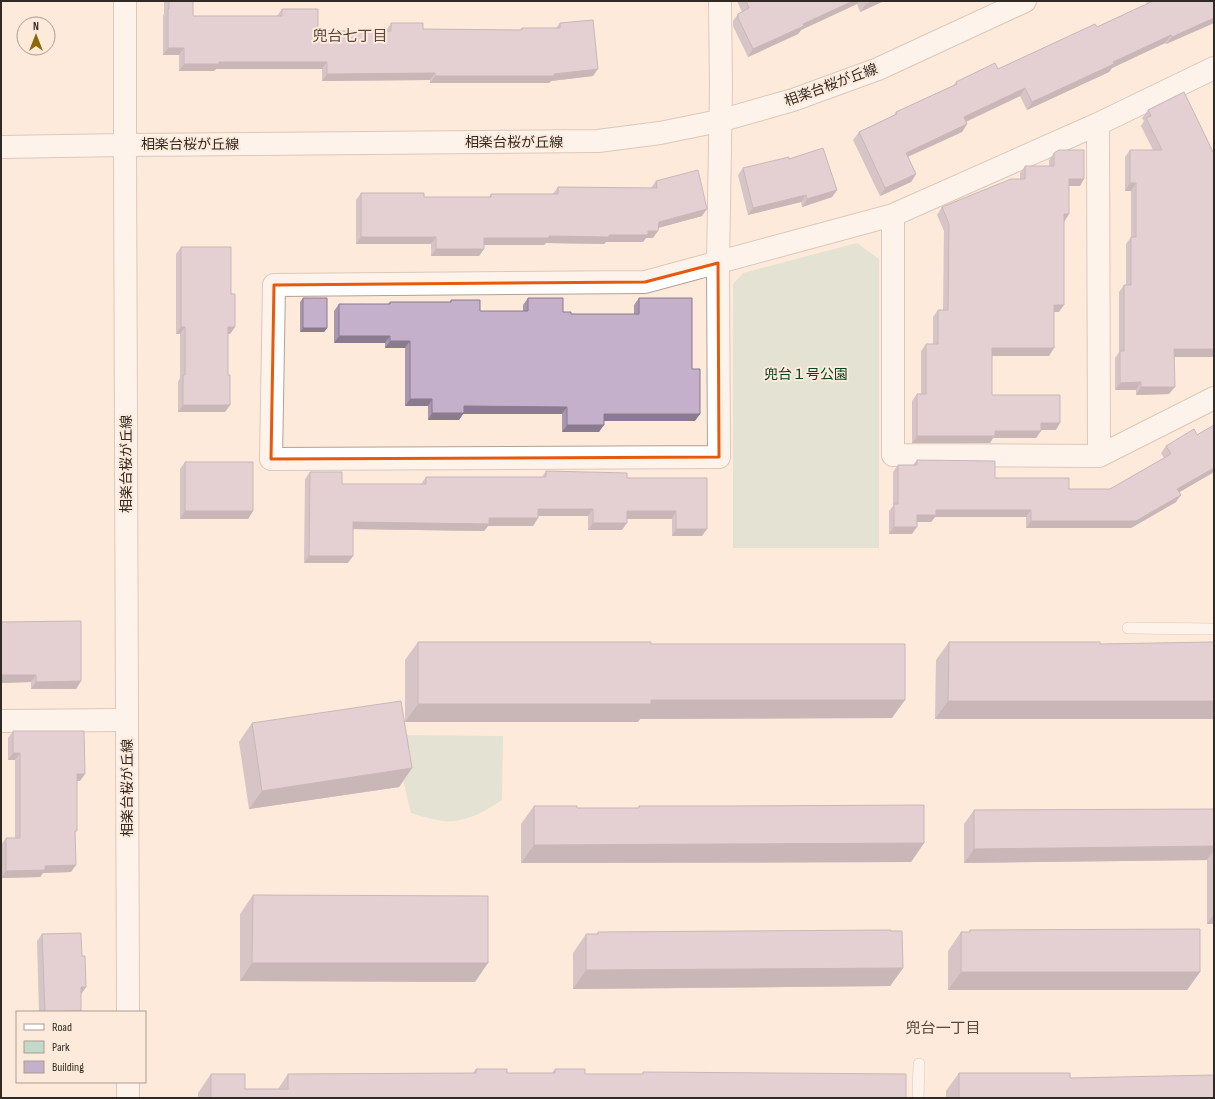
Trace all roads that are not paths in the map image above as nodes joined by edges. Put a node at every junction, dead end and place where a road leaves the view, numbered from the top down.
1 (125, 1) edge
2 (720, 1) edge
3 (1025, 1) edge
4 (1214, 68) edge
5 (720, 121) junction
6 (1098, 124) junction
7 (126, 145) junction
8 (1, 147) edge
9 (893, 216) junction
10 (718, 263) junction
11 (1214, 398) edge
12 (1099, 456) junction
13 (1128, 628) dead end
14 (1214, 629) edge
15 (126, 720) junction
16 (1, 721) edge
17 (128, 1011) edge
18 (919, 1064) dead end
19 (128, 1083) edge
20 (128, 1098) edge
21 (918, 1098) edge

1 - 7 street
2 - 5 street
3 - 5 street, 相楽台桜が丘線
4 - 6 street
5 - 7 street, 相楽台桜が丘線
5 - 10 street
6 - 9 street
6 - 12 street
7 - 8 street
7 - 15 street, 相楽台桜が丘線
9 - 10 street
9 - 12 street
10 - 10 street
11 - 12 street
13 - 14 lane
15 - 16 street
15 - 17 street, 相楽台桜が丘線
18 - 21 lane
19 - 20 street

